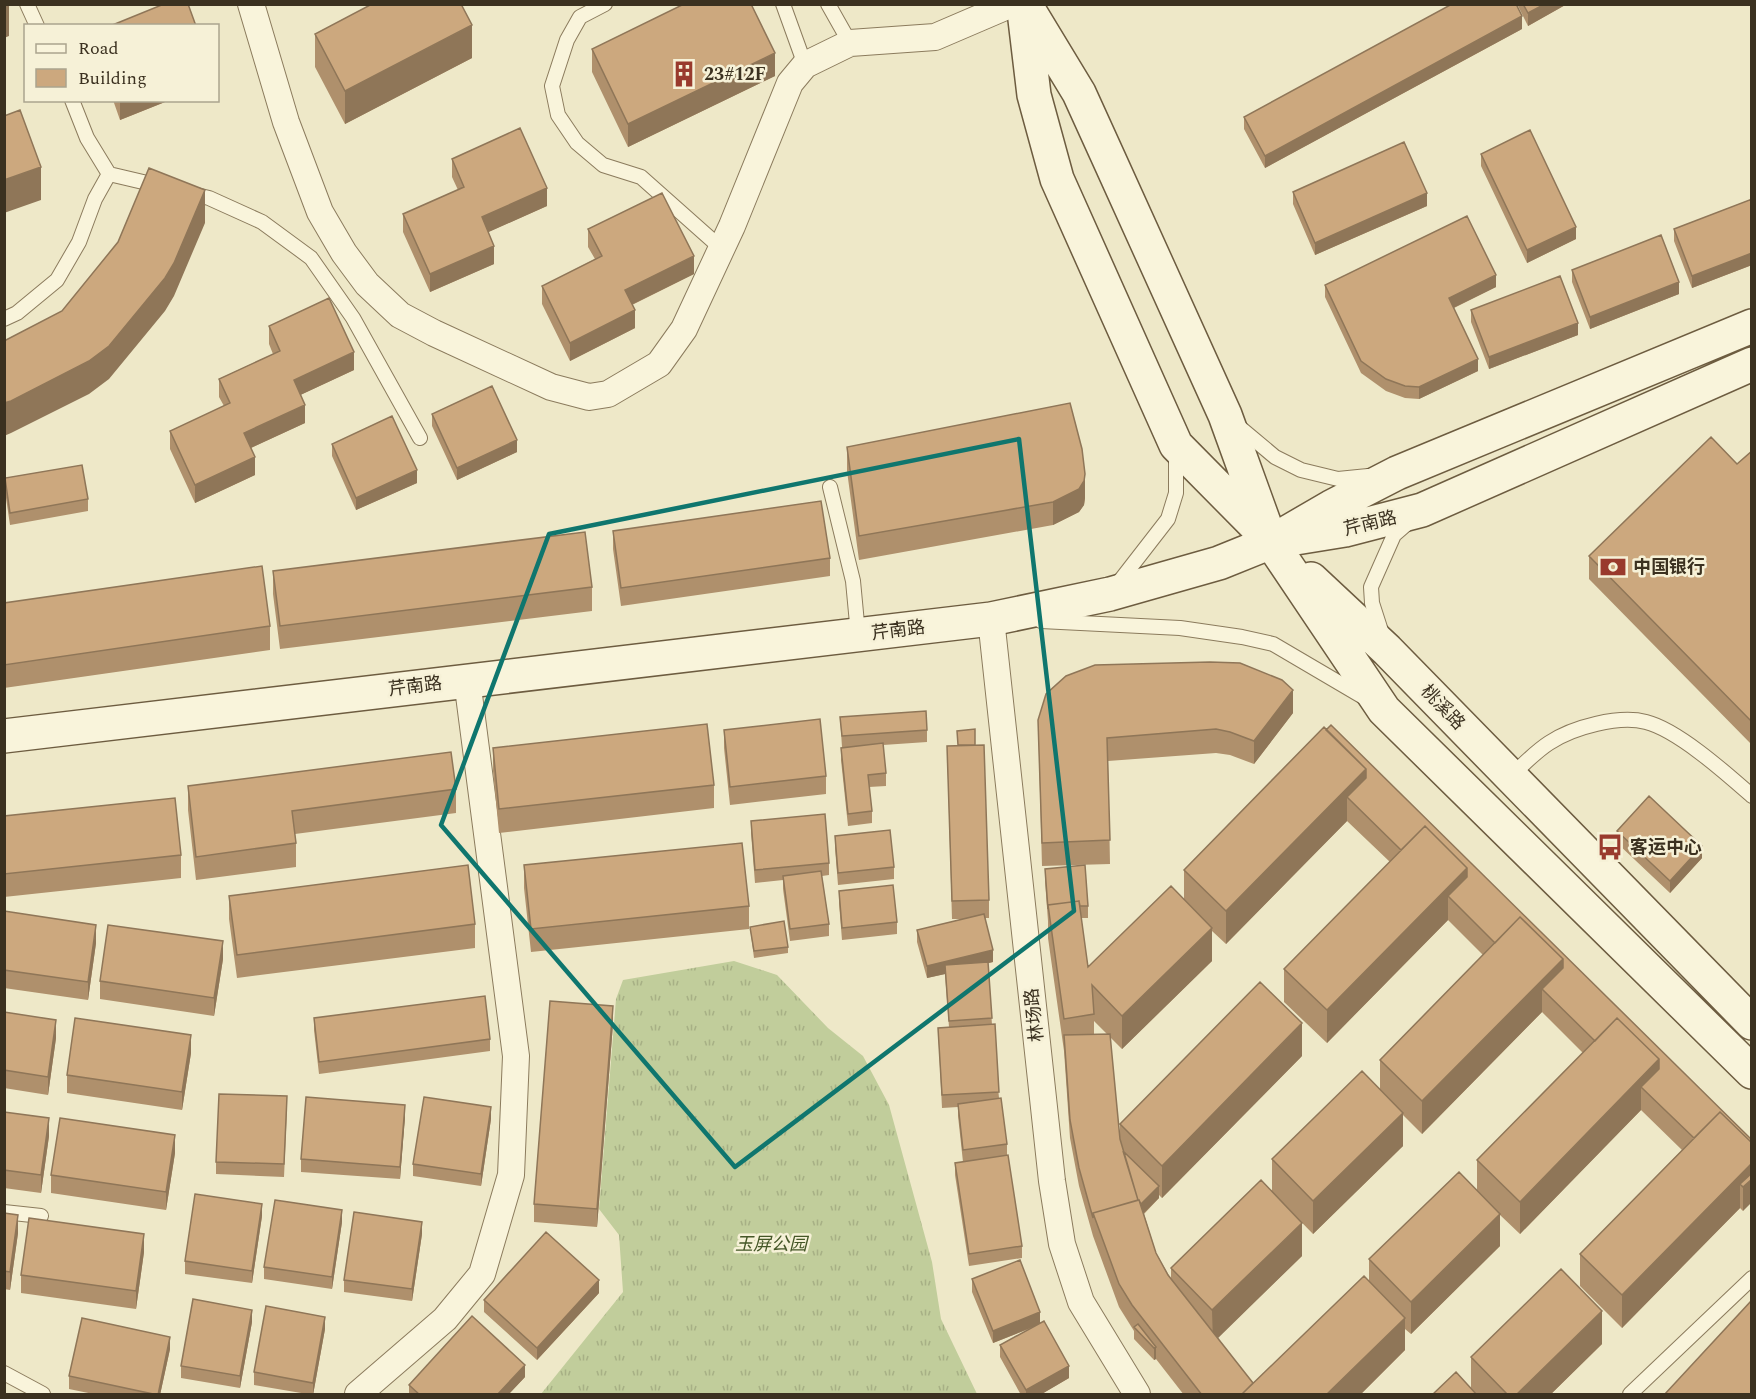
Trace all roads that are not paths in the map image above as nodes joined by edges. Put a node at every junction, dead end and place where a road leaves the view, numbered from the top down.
1 (27, 4) edge
2 (251, 4) edge
3 (605, 4) edge
4 (783, 4) edge
5 (828, 4) edge
6 (1012, 4) edge
7 (1024, 4) edge
8 (37, 24) edge
9 (850, 43) junction
10 (805, 65) junction
11 (73, 102) edge
12 (109, 174) junction
13 (722, 249) junction
14 (4, 319) edge
15 (1752, 326) edge
16 (1752, 364) edge
17 (1225, 415) junction
18 (420, 438) dead end
19 (1176, 445) junction
20 (1397, 473) junction
21 (830, 487) dead end
22 (1422, 510) junction
23 (1271, 542) junction
24 (1110, 594) junction
25 (991, 619) junction
26 (858, 634) junction
27 (1388, 650) junction
28 (467, 680) junction
29 (1384, 710) junction
30 (4, 736) edge
31 (1511, 776) junction
32 (1752, 796) edge
33 (1752, 1023) edge
34 (1752, 1072) edge
35 (4, 1212) edge
36 (41, 1216) dead end
37 (1752, 1278) edge
38 (4, 1373) edge
39 (43, 1395) edge
40 (358, 1395) edge
41 (1137, 1395) edge
42 (1630, 1395) edge

1 - 8 lane
2 - 13 street
3 - 13 lane
4 - 10 lane
5 - 9 lane
6 - 9 street
7 - 17 street
7 - 19 street
9 - 10 street
10 - 13 street
11 - 12 lane
12 - 14 lane
12 - 18 lane
15 - 20 street
16 - 22 street, 芹南路
17 - 20 lane
17 - 23 street
19 - 23 street
19 - 24 lane
20 - 23 street
21 - 26 lane
22 - 23 street, 芹南路
22 - 27 lane
23 - 24 street, 芹南路
23 - 27 street, 桃溪路
23 - 29 street
24 - 25 street, 芹南路
25 - 26 street, 芹南路
25 - 29 lane
25 - 41 street, 林场路
26 - 28 street, 芹南路
27 - 31 street, 桃溪路
28 - 30 street, 芹南路
28 - 40 street
29 - 34 street
31 - 32 lane
31 - 33 street, 桃溪路
35 - 36 lane
37 - 42 lane
38 - 39 lane

